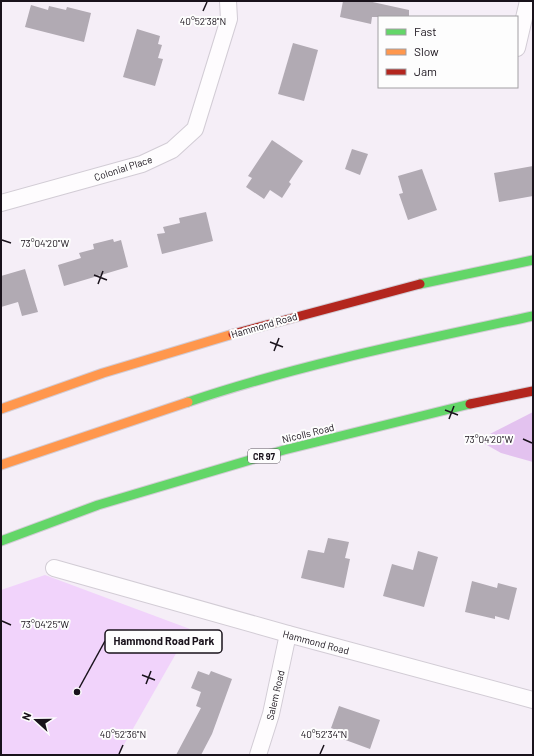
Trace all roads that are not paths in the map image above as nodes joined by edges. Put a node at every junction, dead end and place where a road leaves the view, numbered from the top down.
1 (228, 1) edge
2 (528, 1) edge
3 (518, 44) edge
4 (1, 203) edge
5 (533, 260) edge
6 (533, 316) edge
7 (533, 391) edge
8 (1, 409) edge
9 (1, 465) edge
10 (1, 541) edge
11 (54, 568) dead end
12 (288, 634) junction
13 (533, 700) edge
14 (258, 755) edge

1 - 4 street, Colonial Place
2 - 3 street
5 - 8 main road, Hammond Road
6 - 9 main road
7 - 10 main road, Nicolls Road / CR 97
11 - 12 street, Hammond Road
12 - 13 street, Hammond Road
12 - 14 street, Salem Road

